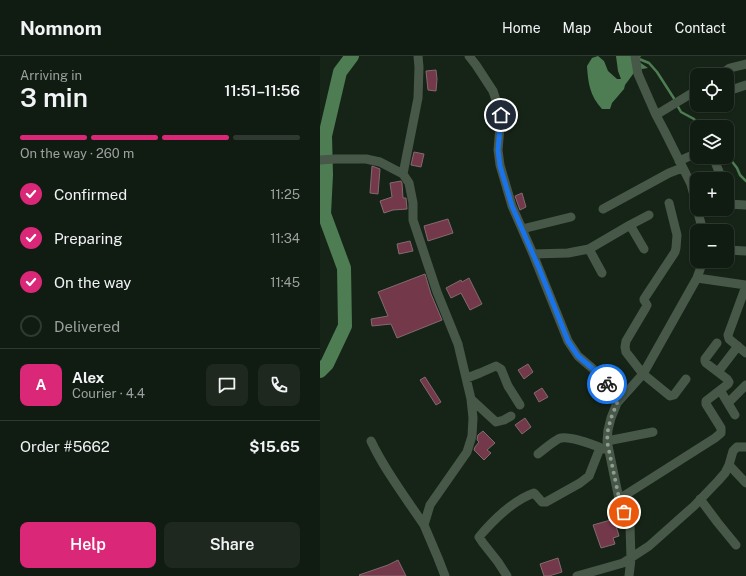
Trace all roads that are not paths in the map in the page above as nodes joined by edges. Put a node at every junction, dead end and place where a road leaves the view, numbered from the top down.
1 (418, 56) edge
2 (469, 56) edge
3 (635, 58) edge
4 (746, 64) edge
5 (730, 68) edge
6 (746, 85) edge
7 (734, 89) dead end
8 (690, 94) edge
9 (656, 116) junction
10 (690, 158) edge
11 (320, 160) edge
12 (681, 164) junction
13 (403, 174) junction
14 (690, 184) edge
15 (668, 203) dead end
16 (734, 204) edge
17 (746, 205) edge
18 (603, 209) dead end
19 (648, 215) dead end
20 (571, 217) dead end
21 (630, 225) junction
22 (522, 228) junction
23 (589, 249) junction
24 (644, 249) dead end
25 (734, 250) edge
26 (746, 251) edge
27 (533, 254) junction
28 (701, 268) edge
29 (602, 273) dead end
30 (697, 278) junction
31 (746, 286) edge
32 (717, 343) dead end
33 (738, 346) junction
34 (746, 352) edge
35 (718, 372) junction
36 (643, 374) junction
37 (467, 378) junction
38 (686, 379) dead end
39 (746, 385) edge
40 (720, 390) junction
41 (472, 399) junction
42 (617, 403) junction
43 (728, 403) junction
44 (520, 405) dead end
45 (735, 415) dead end
46 (511, 416) dead end
47 (653, 432) dead end
48 (371, 441) dead end
49 (607, 441) junction
50 (746, 447) edge
51 (600, 448) junction
52 (610, 451) junction
53 (538, 454) dead end
54 (729, 465) junction
55 (746, 482) edge
56 (619, 498) junction
57 (700, 500) junction
58 (424, 525) junction
59 (736, 545) dead end
60 (630, 558) junction
61 (444, 576) edge
62 (507, 576) edge
63 (577, 576) edge
64 (628, 576) edge

1 - 13 street
2 - 22 street
3 - 9 street
4 - 5 street
6 - 7 street
8 - 9 street
9 - 12 street
10 - 12 street
11 - 13 street
12 - 14 street
12 - 18 street
13 - 37 street
15 - 36 street
16 - 17 street
19 - 21 street
20 - 22 street
21 - 23 street
21 - 24 street
22 - 27 street
23 - 27 street
23 - 29 street
25 - 26 street
27 - 42 street
28 - 30 street
30 - 31 street
30 - 36 street
31 - 33 street
32 - 35 street
33 - 34 street
33 - 35 street
35 - 40 street
36 - 38 street
36 - 42 street
37 - 41 street
37 - 44 street
39 - 43 street
40 - 43 street
40 - 56 street
41 - 46 street
41 - 58 street
42 - 49 street
43 - 45 street
47 - 49 street
48 - 58 street
49 - 52 street
50 - 54 street
51 - 52 street
51 - 53 street
51 - 62 street
52 - 56 street
54 - 55 street
54 - 57 street
56 - 60 street
57 - 59 street
57 - 60 street
58 - 61 street
60 - 63 street
60 - 64 street

